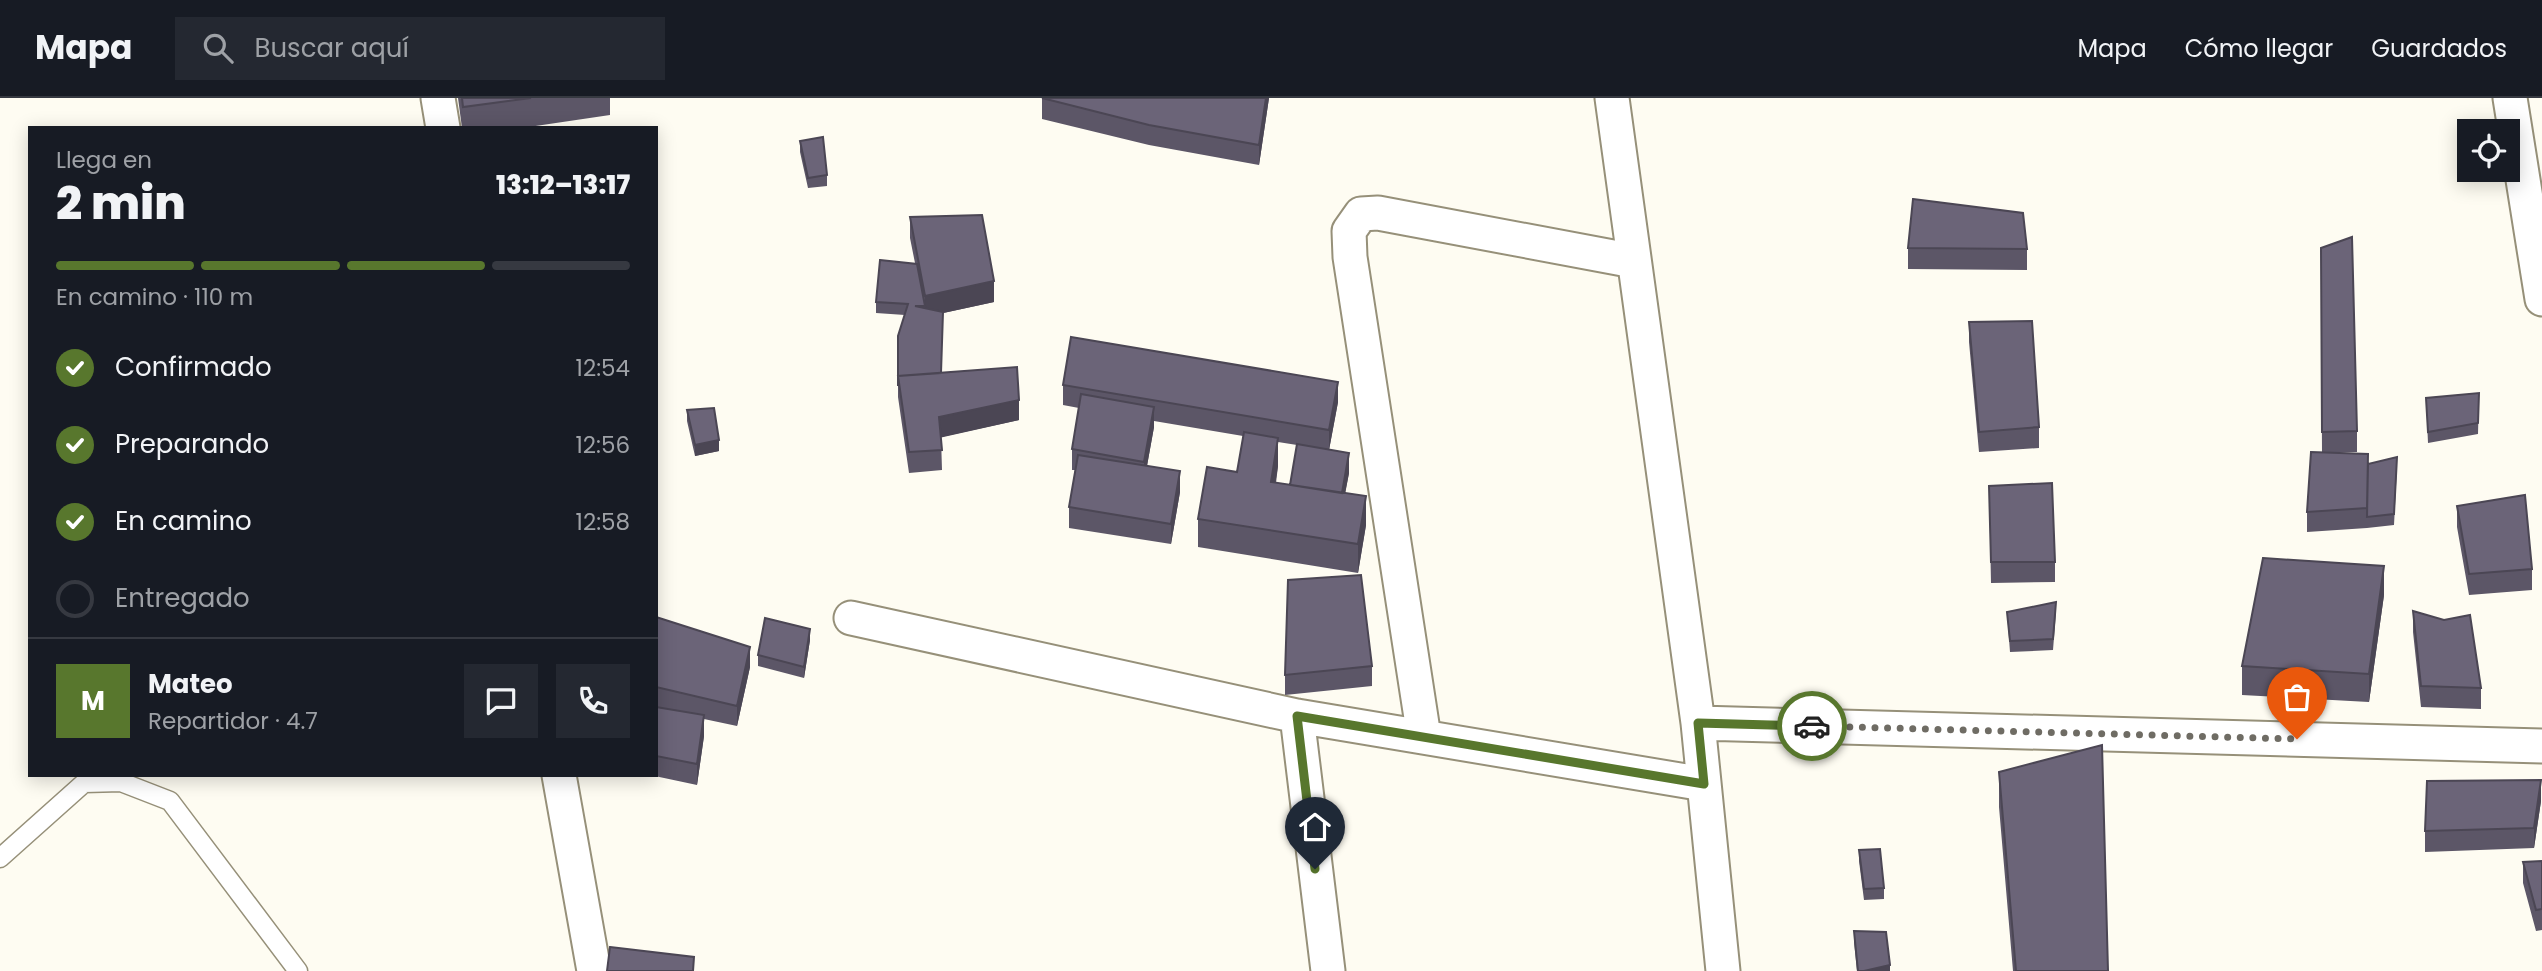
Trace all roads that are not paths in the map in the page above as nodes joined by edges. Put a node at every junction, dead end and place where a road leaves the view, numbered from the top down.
1 (438, 98) edge
2 (1612, 98) edge
3 (2510, 98) edge
4 (443, 126) edge
5 (1634, 261) junction
6 (2542, 299) edge
7 (851, 618) dead end
8 (1297, 716) junction
9 (1698, 723) junction
10 (1424, 737) junction
11 (2542, 746) edge
12 (559, 777) edge
13 (1704, 784) junction
14 (0, 858) edge
15 (298, 971) edge
16 (594, 971) edge
17 (1328, 971) edge
18 (1723, 971) edge

1 - 4 street
2 - 5 street
3 - 6 street
5 - 9 street
5 - 10 street
7 - 8 street
8 - 10 street
8 - 17 street
9 - 11 street
9 - 13 street
10 - 13 street
12 - 16 street
13 - 18 street
14 - 15 lane

